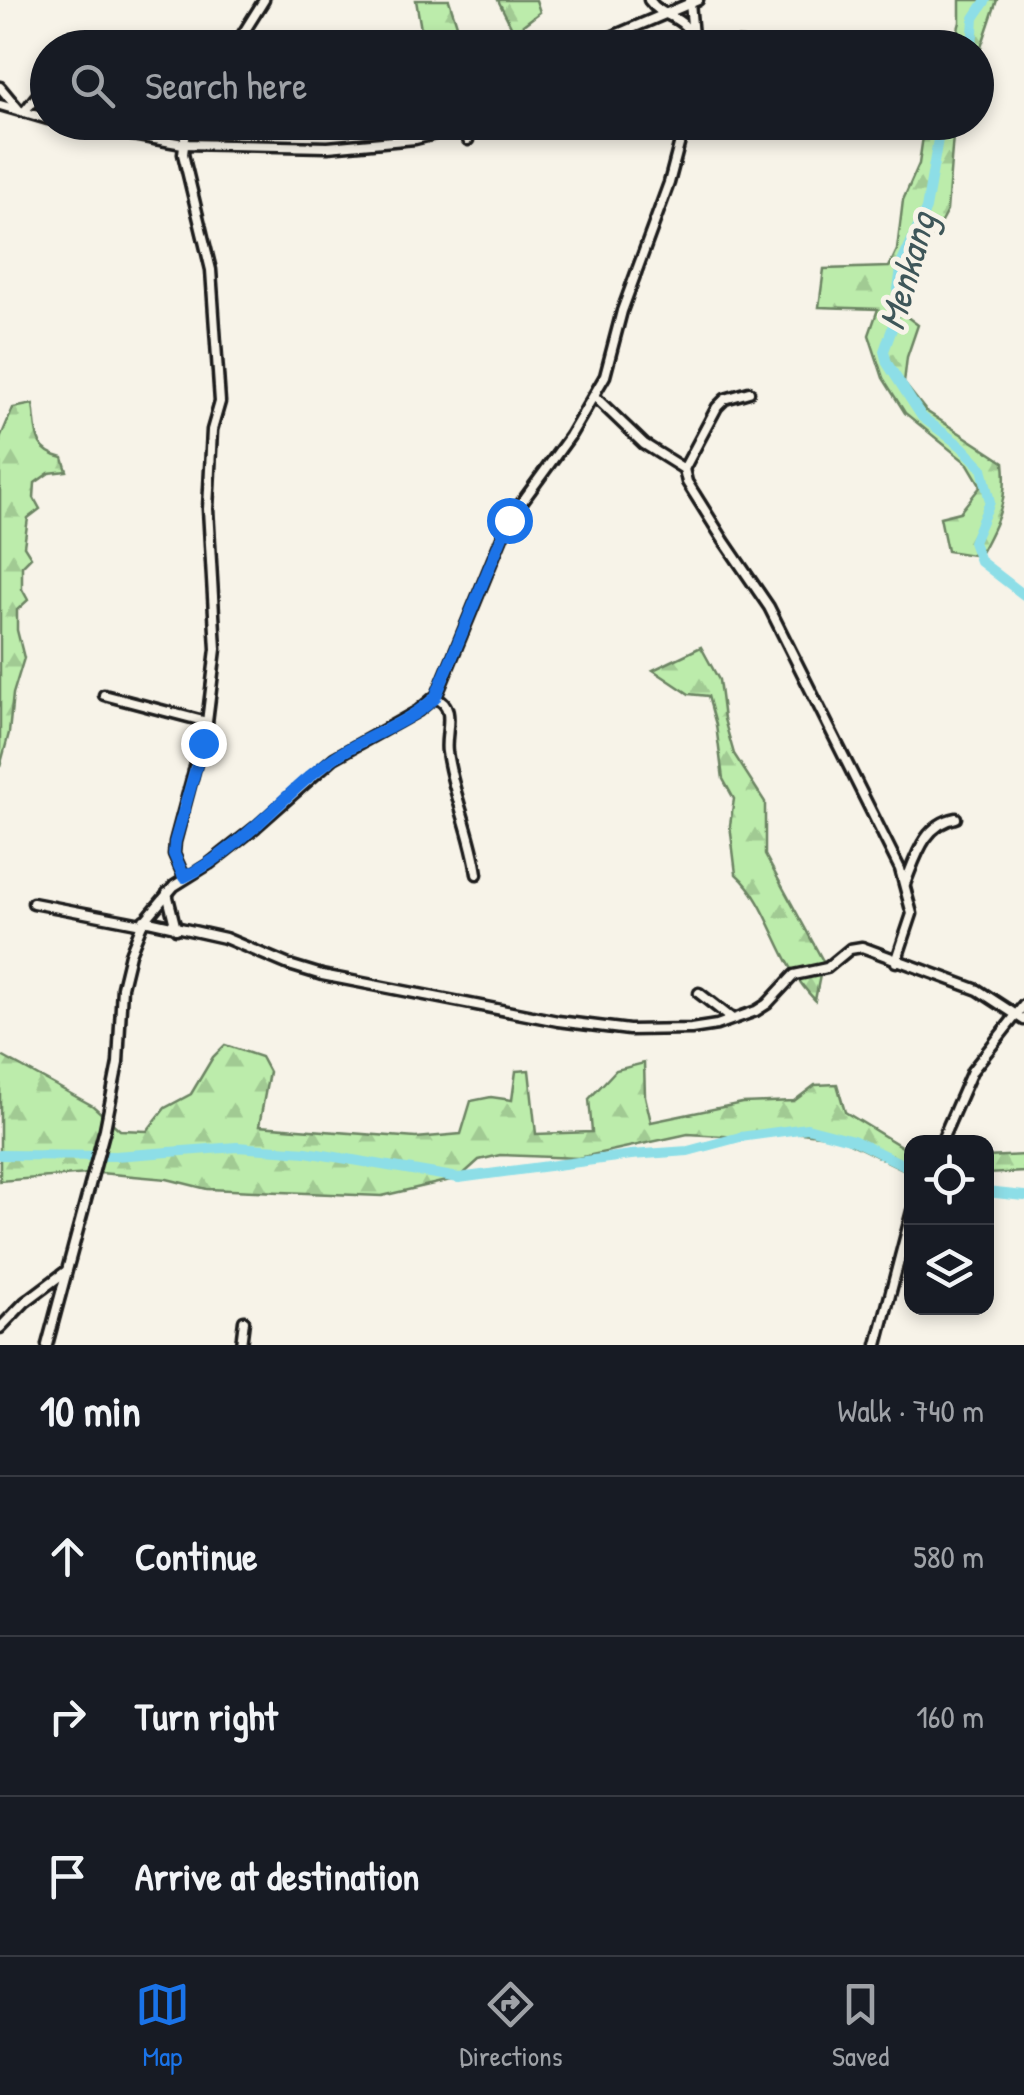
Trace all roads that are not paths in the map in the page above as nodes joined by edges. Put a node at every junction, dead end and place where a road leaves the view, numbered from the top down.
1 (264, 0) edge
2 (650, 0) edge
3 (693, 2) edge
4 (662, 15) junction
5 (245, 30) edge
6 (627, 30) edge
7 (686, 30) edge
8 (694, 30) edge
9 (0, 87) edge
10 (30, 102) edge
11 (0, 105) edge
12 (22, 111) junction
13 (30, 113) edge
14 (160, 140) edge
15 (183, 140) edge
16 (406, 140) edge
17 (680, 140) edge
18 (182, 144) junction
19 (748, 392) dead end
20 (594, 396) junction
21 (684, 469) junction
22 (104, 696) dead end
23 (435, 698) junction
24 (208, 722) junction
25 (956, 818) dead end
26 (477, 874) dead end
27 (184, 877) junction
28 (905, 884) junction
29 (174, 886) junction
30 (33, 904) dead end
31 (143, 922) junction
32 (176, 929) junction
33 (896, 962) junction
34 (699, 993) dead end
35 (1024, 1005) edge
36 (731, 1018) junction
37 (1020, 1018) edge
38 (944, 1135) edge
39 (908, 1225) edge
40 (66, 1271) junction
41 (244, 1321) dead end
42 (0, 1328) edge
43 (48, 1345) edge
44 (241, 1345) edge
45 (877, 1345) edge

1 - 5 street
2 - 4 street
3 - 4 street
3 - 8 street
4 - 6 street
4 - 7 street
9 - 12 street
10 - 12 street
11 - 12 street
12 - 13 street
14 - 18 street
15 - 18 street
16 - 18 street
17 - 20 street
18 - 24 street
19 - 21 street
20 - 21 street
20 - 23 street
21 - 28 street
22 - 24 street
23 - 26 street
23 - 27 street
24 - 27 street
25 - 28 street
27 - 29 street
28 - 33 street
29 - 31 street
29 - 32 street
30 - 31 street
31 - 32 street
31 - 40 street
32 - 36 street
33 - 36 street
33 - 37 street
34 - 36 street
35 - 37 street
37 - 38 street
39 - 45 street
40 - 42 street
40 - 43 street
41 - 44 street

